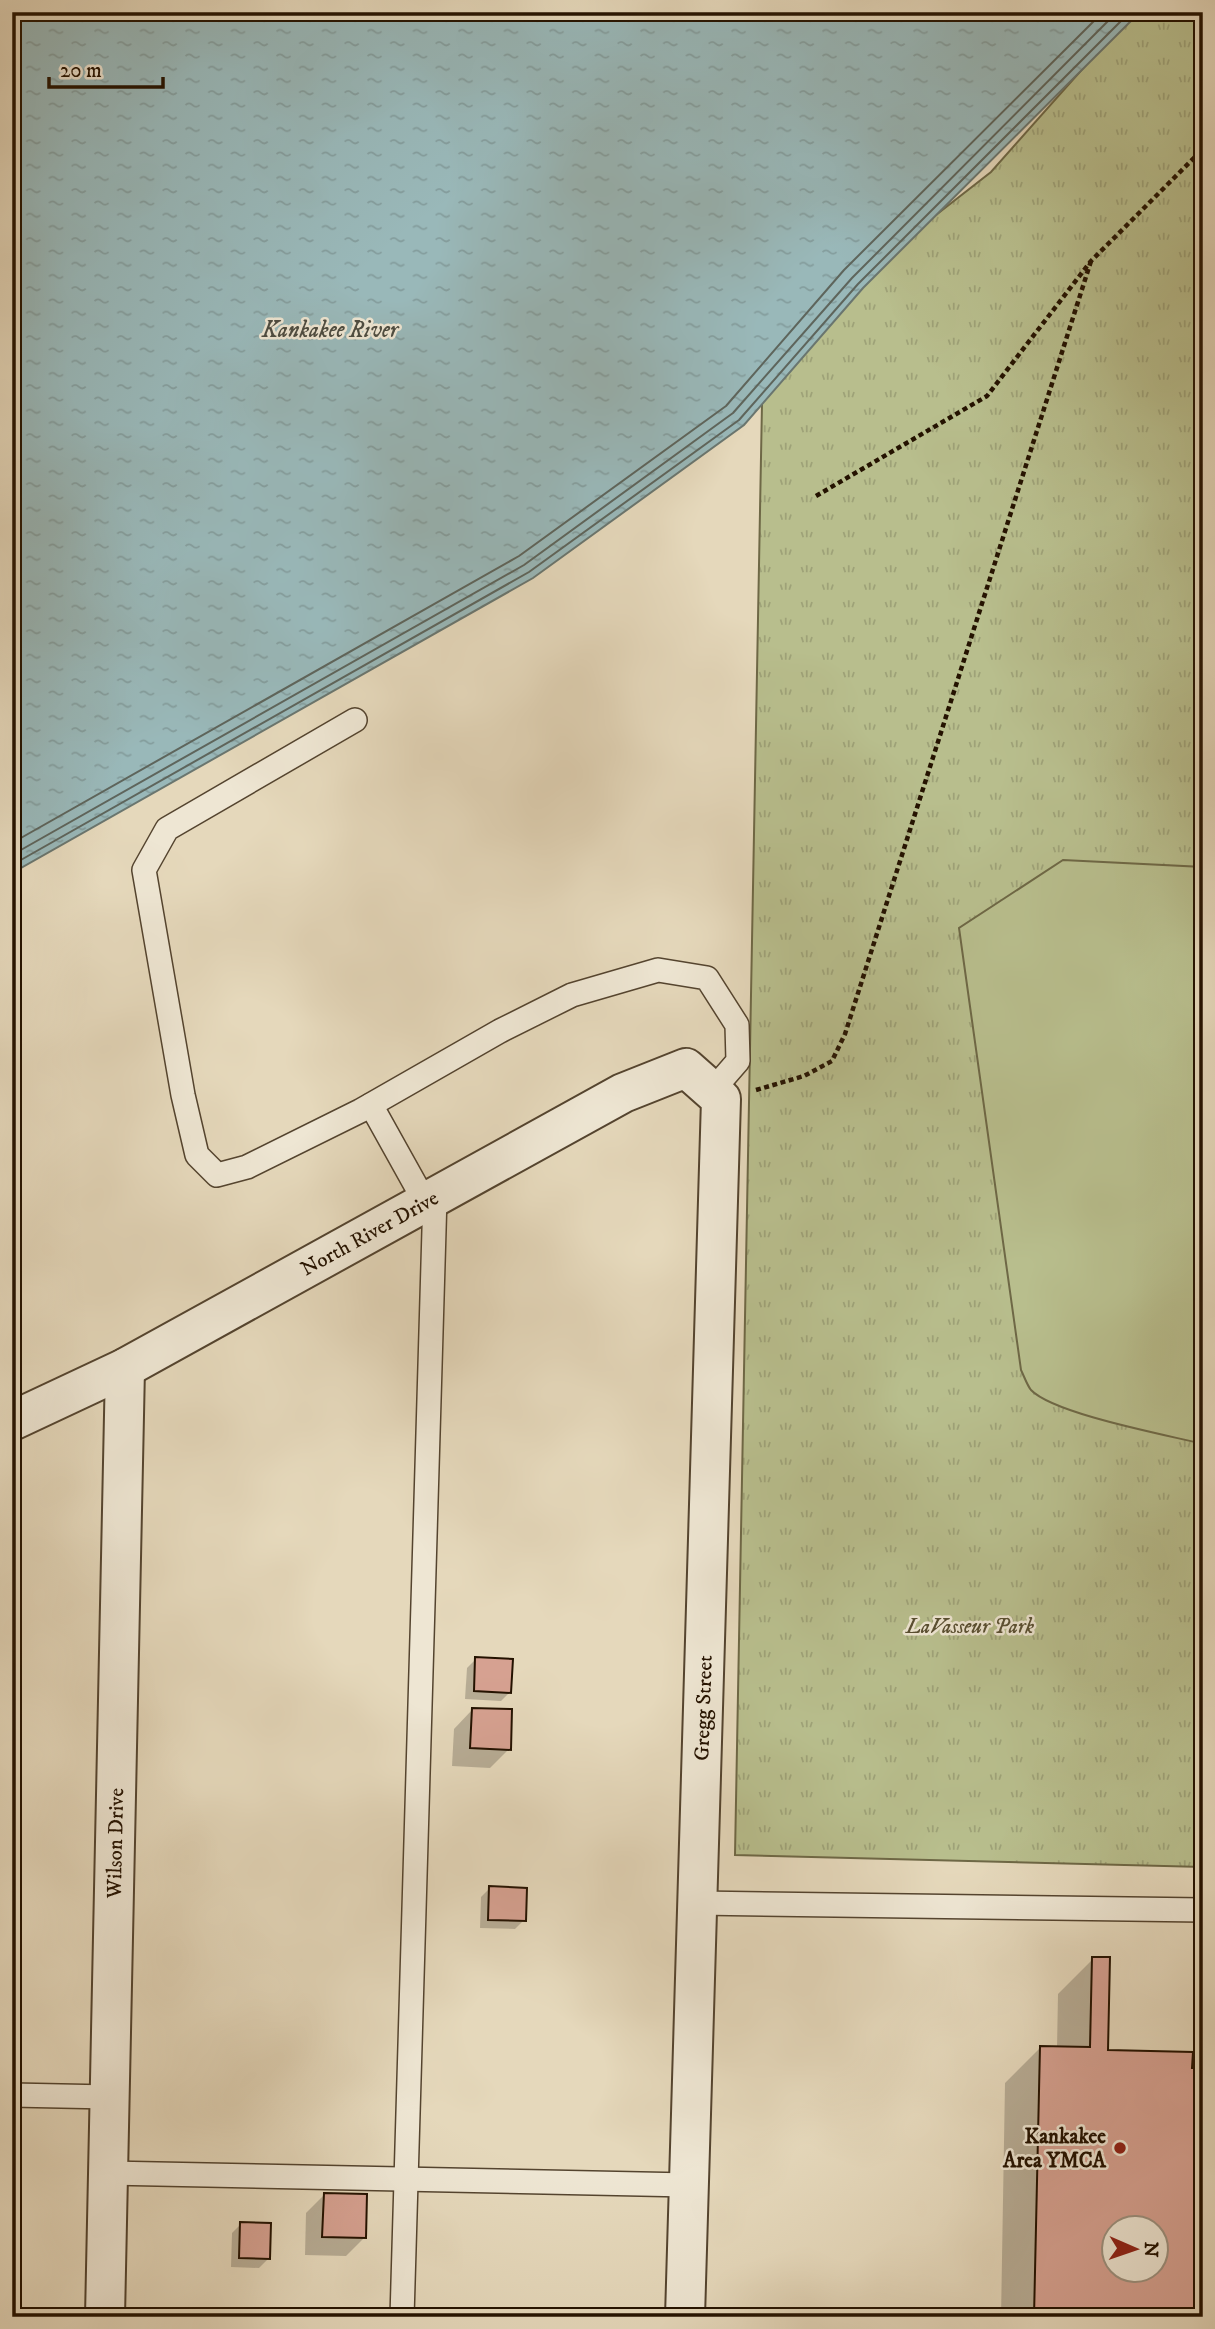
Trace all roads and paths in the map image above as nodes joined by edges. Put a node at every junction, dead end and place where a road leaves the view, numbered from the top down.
1 (1203, 149) edge
2 (1090, 261) junction
3 (816, 496) dead end
4 (355, 720) dead end
5 (717, 1095) junction
6 (371, 1105) junction
7 (430, 1199) junction
8 (125, 1368) junction
9 (12, 1421) edge
10 (698, 1903) junction
11 (1203, 1910) edge
12 (12, 2095) edge
13 (110, 2097) junction
14 (108, 2173) junction
15 (407, 2179) junction
16 (689, 2185) junction
17 (105, 2317) edge
18 (402, 2317) edge
19 (685, 2317) edge

1 - 2 path
2 - 3 path
2 - 5 path
4 - 6 lane
5 - 6 lane
5 - 7 street, North River Drive
5 - 10 street, Gregg Street
6 - 7 lane
7 - 8 street, North River Drive
7 - 15 lane
8 - 9 street, North River Drive
8 - 13 street, Wilson Drive
10 - 11 lane
10 - 16 street, Gregg Street
12 - 13 lane
13 - 14 street, Wilson Drive
14 - 15 lane
14 - 17 street, Wilson Drive
15 - 16 lane
15 - 18 lane
16 - 19 street, Gregg Street

